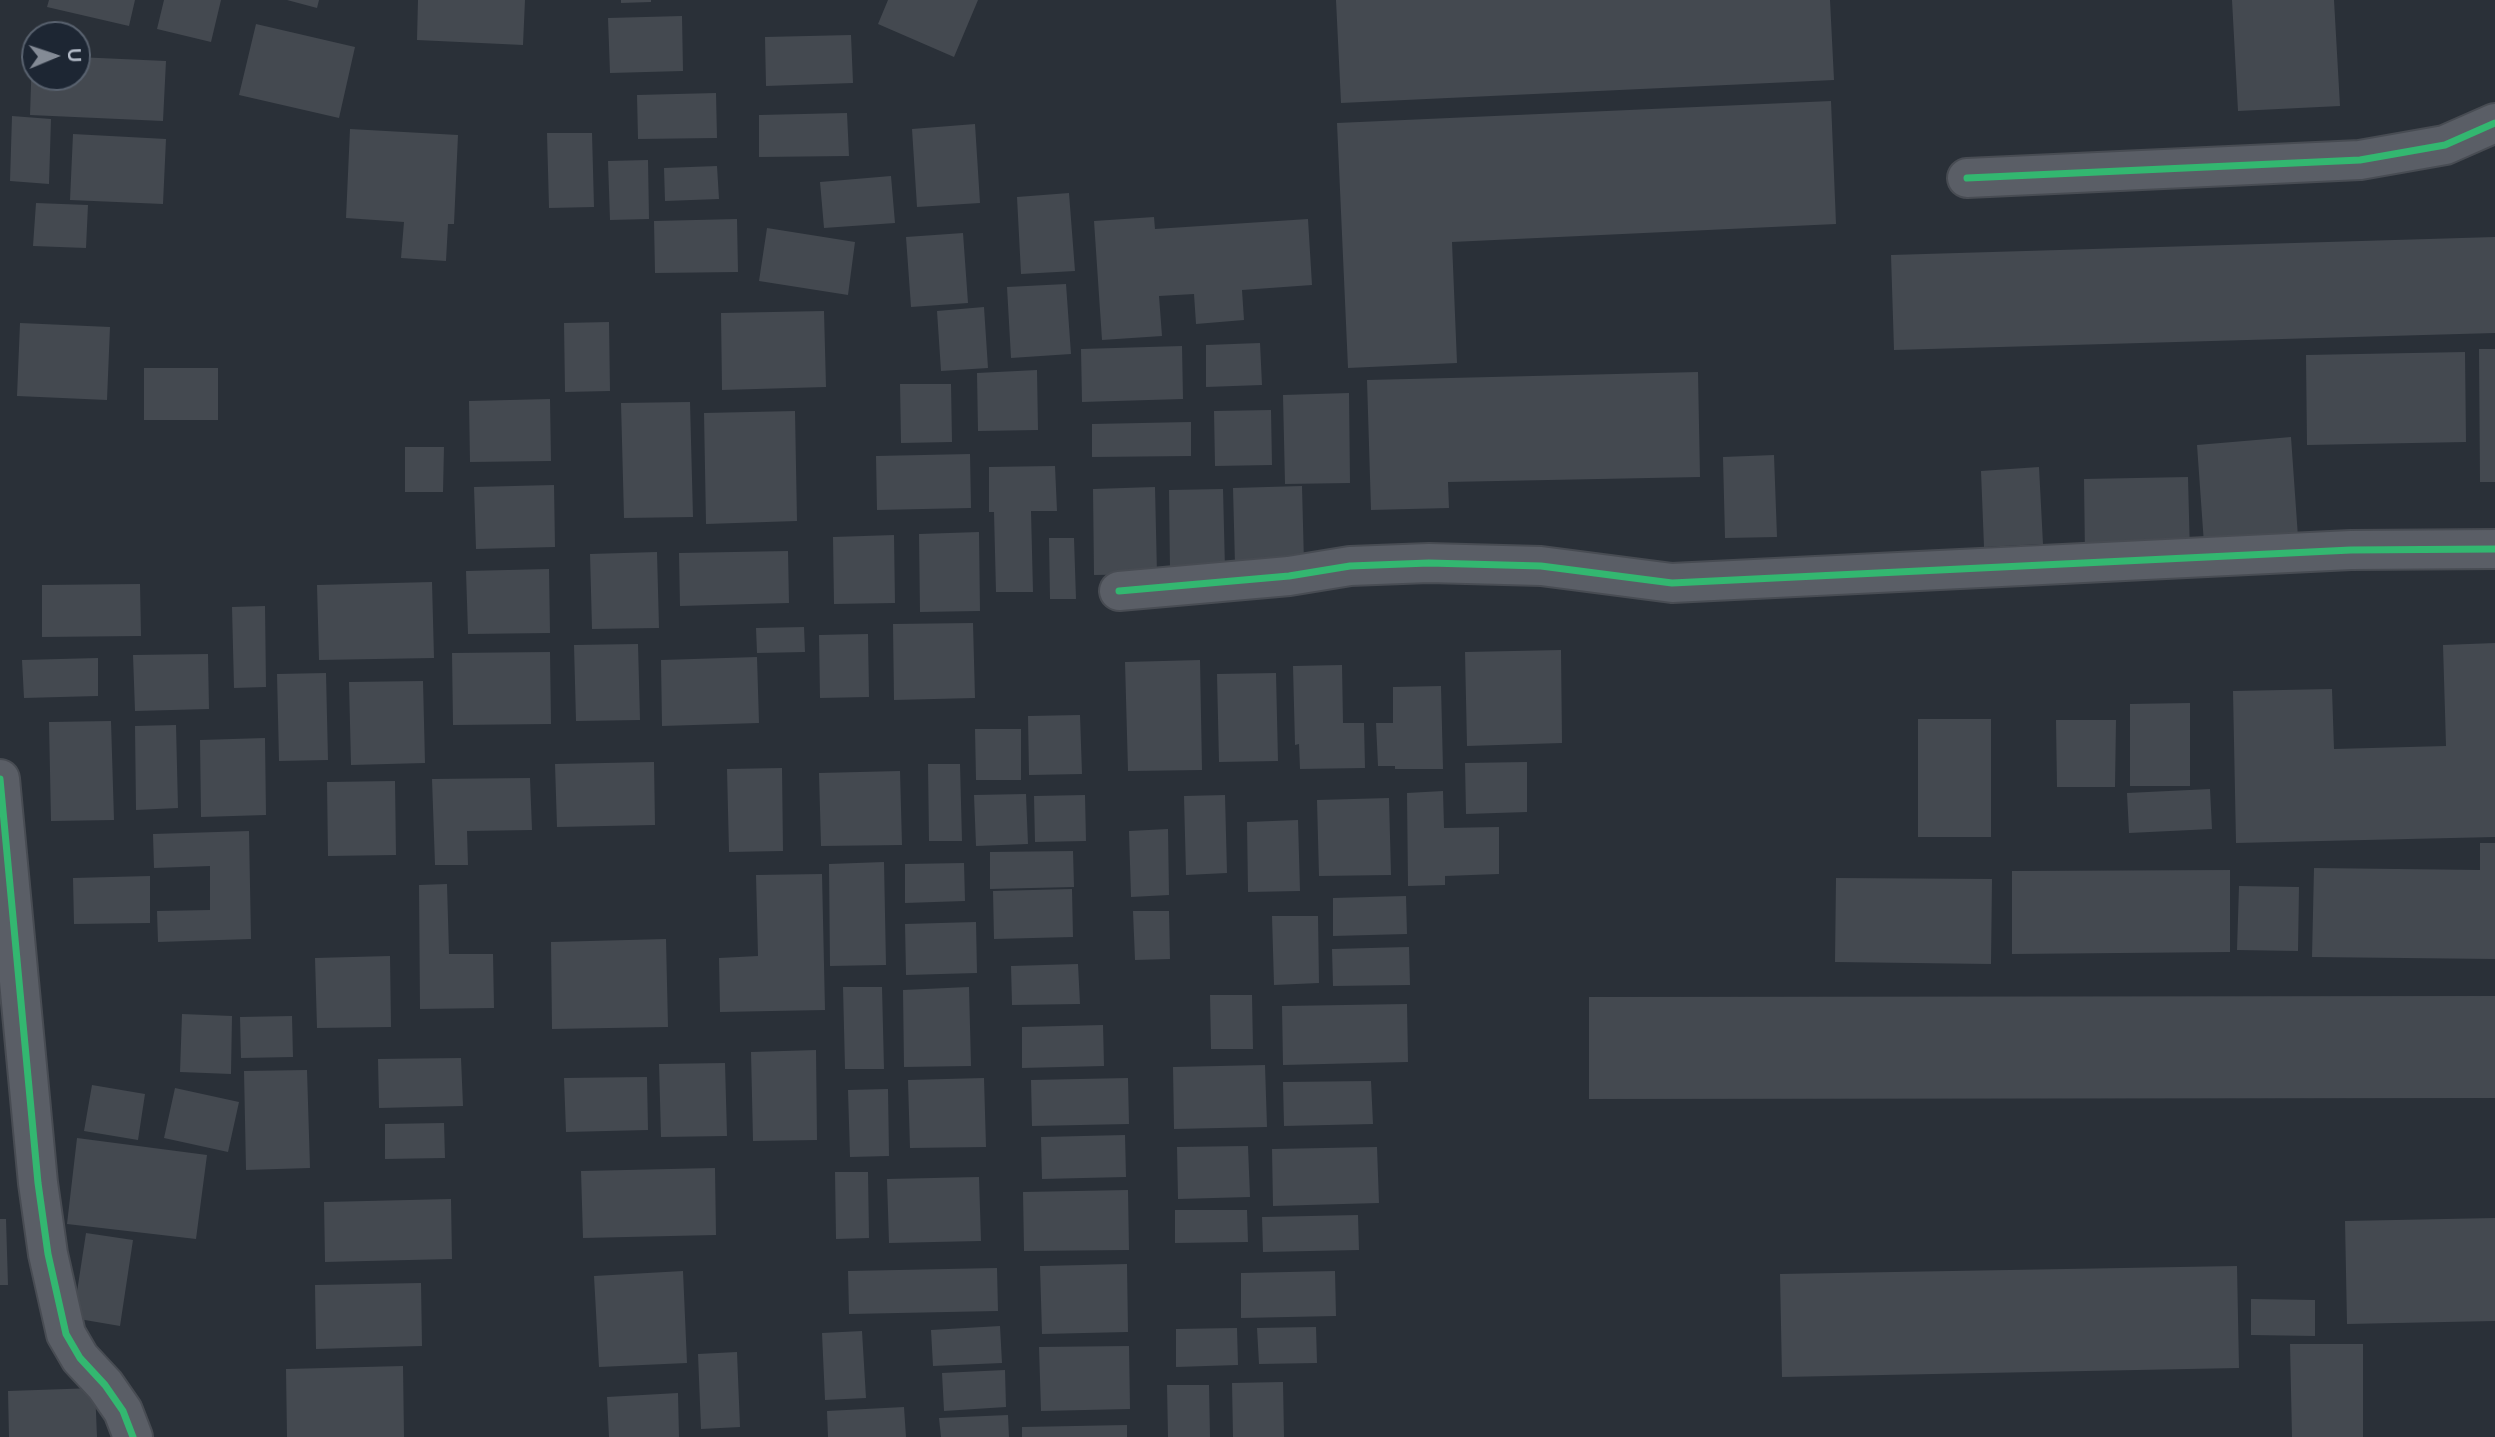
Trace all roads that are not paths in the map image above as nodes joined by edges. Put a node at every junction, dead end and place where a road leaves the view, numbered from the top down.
1 (2495, 123) edge
2 (1967, 178) dead end
3 (2495, 549) edge
4 (1119, 591) dead end
5 (0, 779) edge
6 (133, 1437) edge

1 - 2 street
3 - 4 street
5 - 6 street

